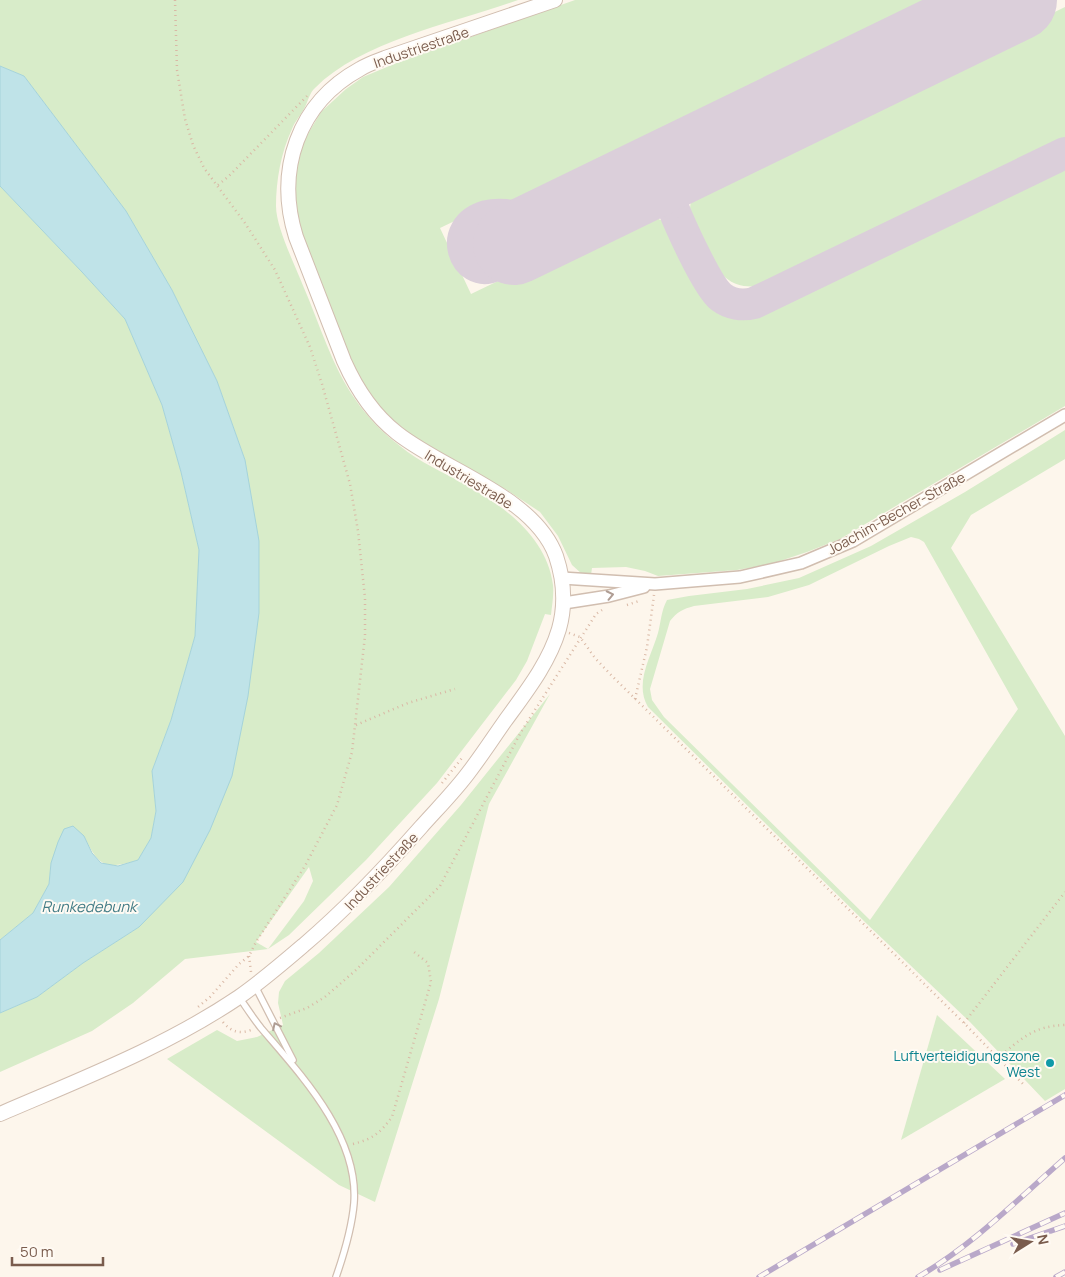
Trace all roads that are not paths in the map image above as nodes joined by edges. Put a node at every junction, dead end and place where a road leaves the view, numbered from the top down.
1 (554, 0) edge
2 (1065, 415) edge
3 (562, 578) junction
4 (655, 584) junction
5 (564, 603) junction
6 (255, 985) junction
7 (239, 997) junction
8 (296, 1067) junction
9 (0, 1114) edge
10 (336, 1277) edge

1 - 3 street, Industriestraße
2 - 4 street, Joachim-Becher-Straße
3 - 4 street, Joachim-Becher-Straße
3 - 5 street, Industriestraße
5 -> 4 street, Joachim-Becher-Straße
5 - 6 street, Industriestraße
6 - 7 street, Industriestraße
8 -> 6 lane
7 - 8 lane
7 - 9 street, Industriestraße
8 - 10 lane

